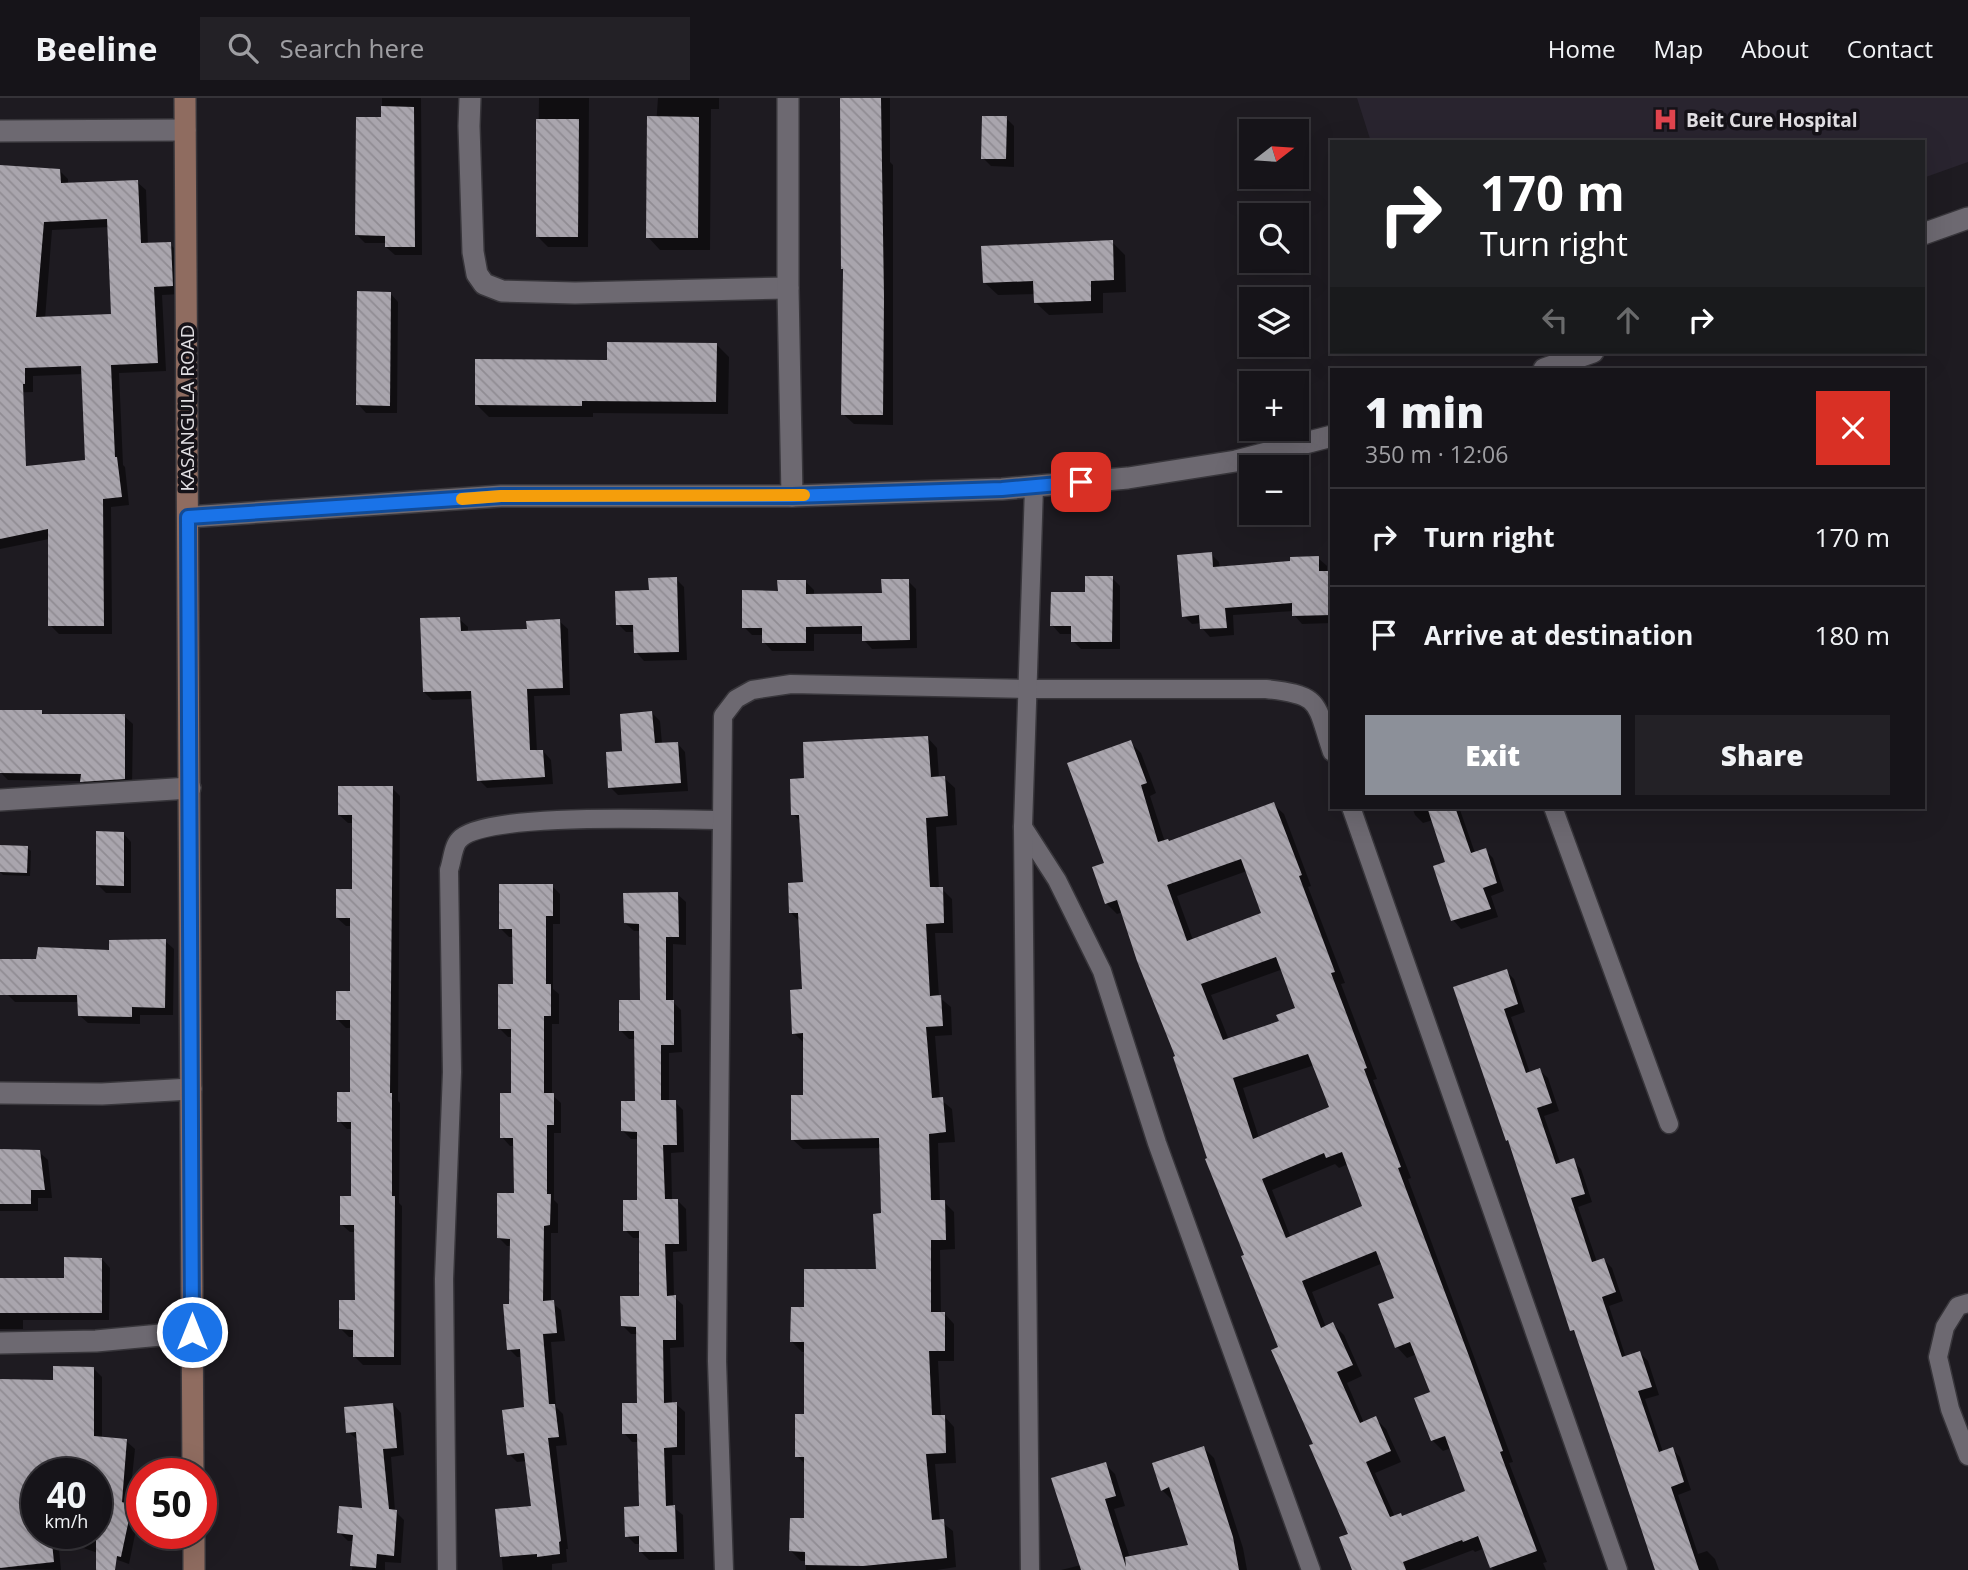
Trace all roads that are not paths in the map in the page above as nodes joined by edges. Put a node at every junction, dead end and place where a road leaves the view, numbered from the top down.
1 (185, 98) edge
2 (470, 98) edge
3 (788, 98) edge
4 (186, 130) junction
5 (0, 131) edge
6 (1968, 218) edge
7 (1925, 233) edge
8 (788, 288) junction
9 (1587, 354) edge
10 (1547, 368) edge
11 (1330, 437) edge
12 (1034, 487) junction
13 (792, 496) junction
14 (188, 517) junction
15 (1026, 689) junction
16 (1330, 746) edge
17 (190, 788) junction
18 (0, 800) edge
19 (1352, 809) edge
20 (1553, 809) edge
21 (721, 820) junction
22 (1023, 827) junction
23 (191, 1089) junction
24 (0, 1093) edge
25 (1669, 1124) dead end
26 (1968, 1303) edge
27 (192, 1332) junction
28 (0, 1343) edge
29 (1968, 1456) edge
30 (193, 1458) edge
31 (194, 1549) edge
32 (194, 1570) edge
33 (447, 1570) edge
34 (724, 1570) edge
35 (1030, 1570) edge
36 (1311, 1570) edge
37 (1618, 1570) edge

1 - 4 main road, KASANGULA ROAD
2 - 8 street
3 - 8 street
4 - 5 street
4 - 14 main road, KASANGULA ROAD
6 - 7 street
8 - 13 street
9 - 10 street
11 - 12 street
12 - 13 street
12 - 15 lane
13 - 14 street
14 - 17 main road, KASANGULA ROAD
15 - 16 lane
15 - 21 lane
15 - 22 lane
17 - 18 street
17 - 23 main road, KASANGULA ROAD
19 - 37 lane
20 - 25 lane
21 - 33 lane
21 - 34 lane
22 - 35 lane
22 - 36 lane
23 - 24 street
23 - 27 main road, KASANGULA ROAD
26 - 29 lane
27 - 28 street
27 - 30 main road, KASANGULA ROAD
31 - 32 main road

